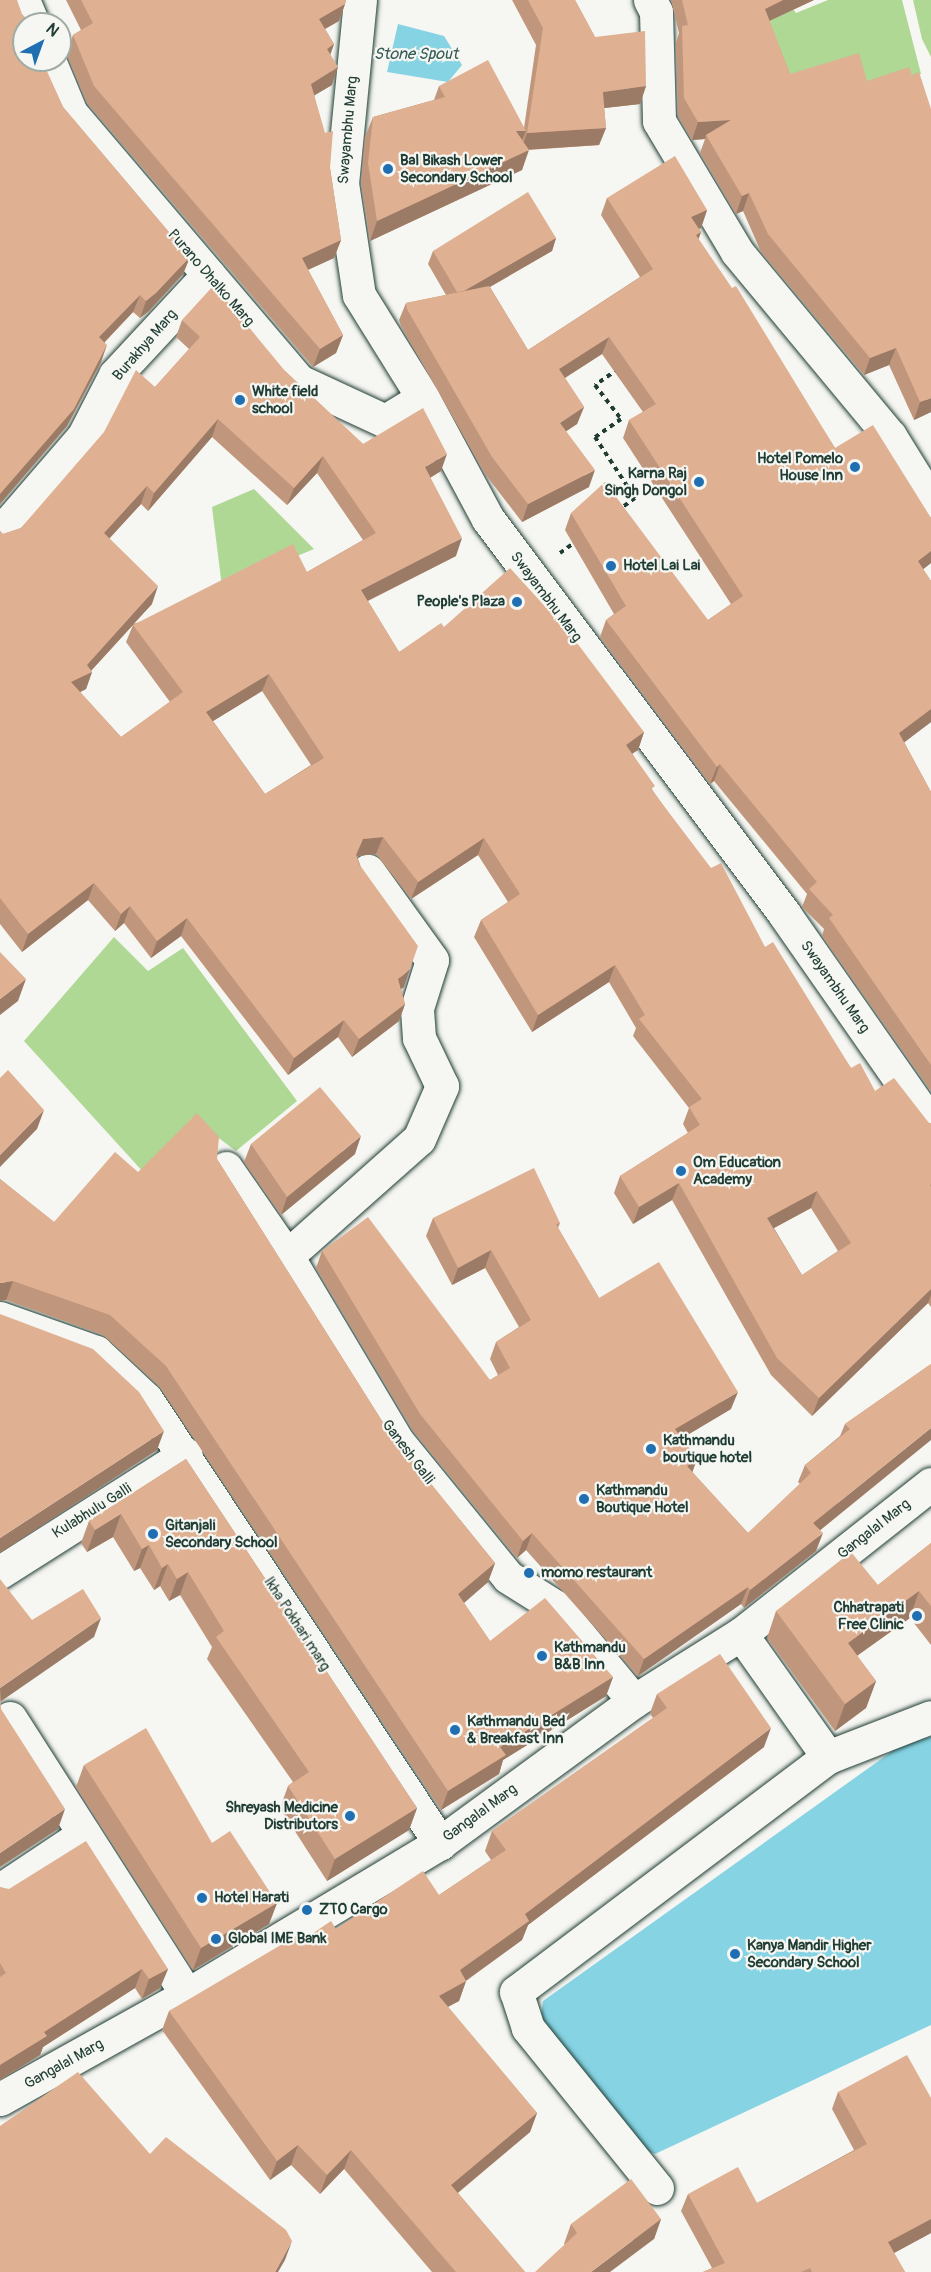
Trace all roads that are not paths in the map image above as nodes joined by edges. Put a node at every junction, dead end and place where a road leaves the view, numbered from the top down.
1 (360, 0) edge
2 (650, 0) edge
3 (54, 72) edge
4 (208, 275) junction
5 (423, 398) junction
6 (931, 502) edge
7 (0, 533) edge
8 (368, 871) dead end
9 (931, 1124) edge
10 (226, 1168) edge
11 (287, 1256) junction
12 (0, 1318) edge
13 (186, 1454) junction
14 (931, 1484) edge
15 (0, 1572) edge
16 (741, 1634) junction
17 (634, 1701) junction
18 (931, 1717) edge
19 (10, 1718) edge
20 (828, 1757) junction
21 (84, 1834) junction
22 (440, 1843) junction
23 (0, 1890) edge
24 (187, 1995) junction
25 (0, 2100) edge
26 (657, 2188) dead end

1 - 5 street, Swayambhu Marg
2 - 6 street
3 - 4 street, Purano Dhalko Marg
4 - 5 street, Purano Dhalko Marg
4 - 7 street, Burakhya Marg
5 - 9 street, Swayambhu Marg
8 - 11 street
10 - 11 street, Ganesh Galli
11 - 17 street, Ganesh Galli
12 - 13 street, Ikha Pokhari marg
13 - 15 street, Kulabhulu Galli
13 - 22 street, Ikha Pokhari marg
14 - 16 street, Gangalal Marg
16 - 17 street, Gangalal Marg
16 - 20 street
17 - 22 street, Gangalal Marg
18 - 20 street
19 - 21 street
20 - 26 street
21 - 23 street
21 - 24 street
22 - 24 street, Gangalal Marg
24 - 25 street, Gangalal Marg

